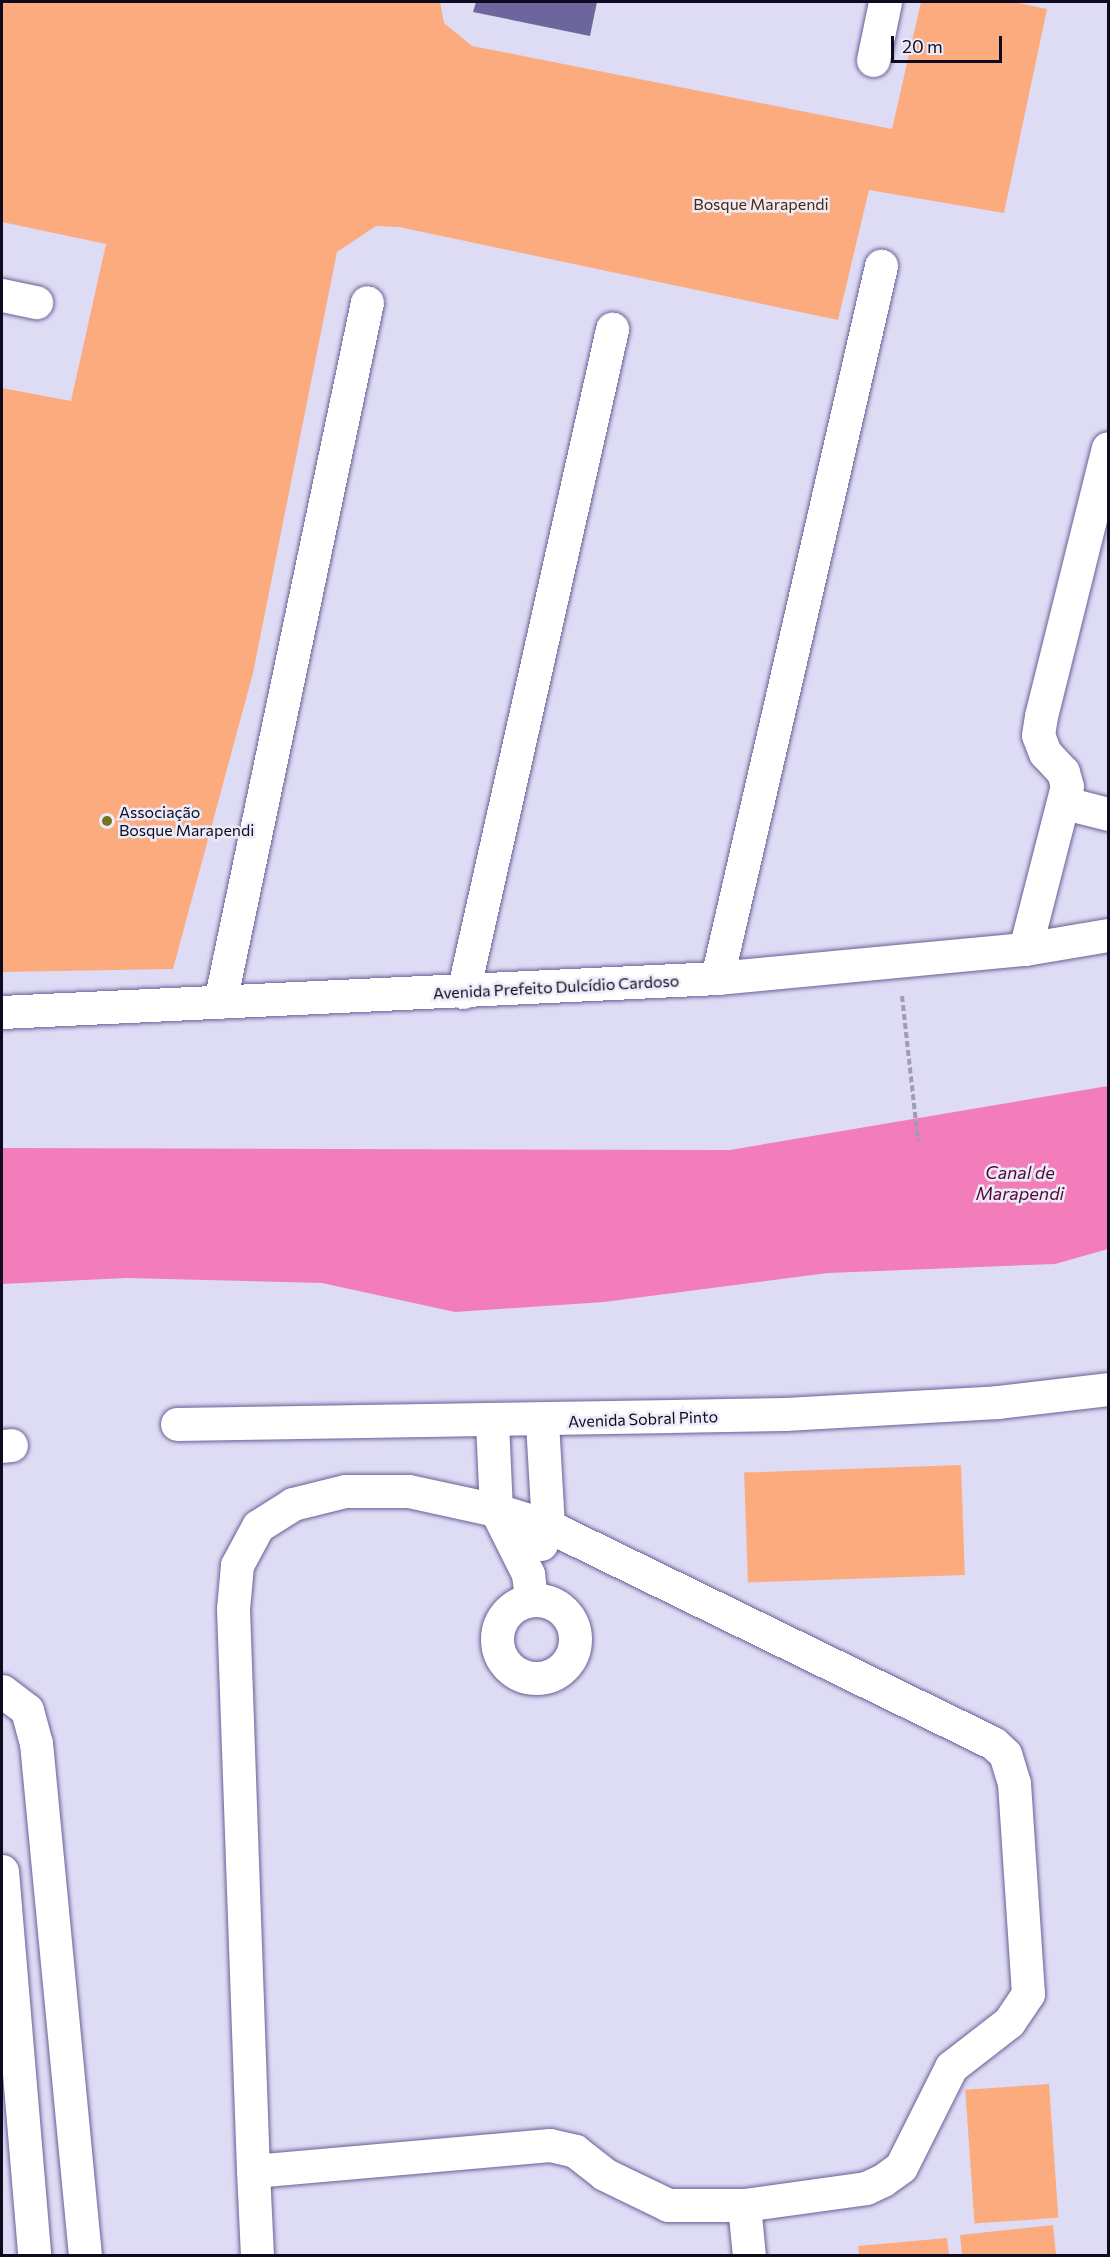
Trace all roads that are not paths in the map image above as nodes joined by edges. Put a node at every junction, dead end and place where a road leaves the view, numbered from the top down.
1 (885, 2) edge
2 (873, 60) dead end
3 (881, 266) dead end
4 (2, 295) edge
5 (36, 302) dead end
6 (367, 302) dead end
7 (612, 329) dead end
8 (1108, 448) edge
9 (1065, 803) junction
10 (1108, 814) edge
11 (1108, 935) edge
12 (1025, 949) junction
13 (717, 978) junction
14 (463, 992) junction
15 (220, 1002) junction
16 (2, 1012) edge
17 (1108, 1389) edge
18 (492, 1422) junction
19 (542, 1422) junction
20 (177, 1424) dead end
21 (496, 1510) junction
22 (548, 1526) junction
23 (2, 1691) edge
24 (2, 1871) edge
25 (253, 2171) junction
26 (744, 2205) junction
27 (34, 2256) edge
28 (85, 2256) edge
29 (257, 2256) edge
30 (749, 2256) edge

1 - 2 street
3 - 13 street
4 - 5 street
6 - 15 street
7 - 14 street
8 - 9 street
9 - 10 street
9 - 12 street
11 - 12 street, Avenida Prefeito Dulcídio Cardoso
12 - 13 street, Avenida Prefeito Dulcídio Cardoso
13 - 14 street, Avenida Prefeito Dulcídio Cardoso
14 - 15 street, Avenida Prefeito Dulcídio Cardoso
15 - 16 street, Avenida Prefeito Dulcídio Cardoso
17 - 19 street, Avenida Sobral Pinto
18 - 19 street, Avenida Sobral Pinto
18 - 20 street, Avenida Sobral Pinto
18 - 21 street
19 - 22 street
21 - 22 street
21 - 22 street
21 - 25 street
22 - 26 street
23 - 28 street
24 - 27 street
25 - 26 street
25 - 29 street
26 - 30 street

